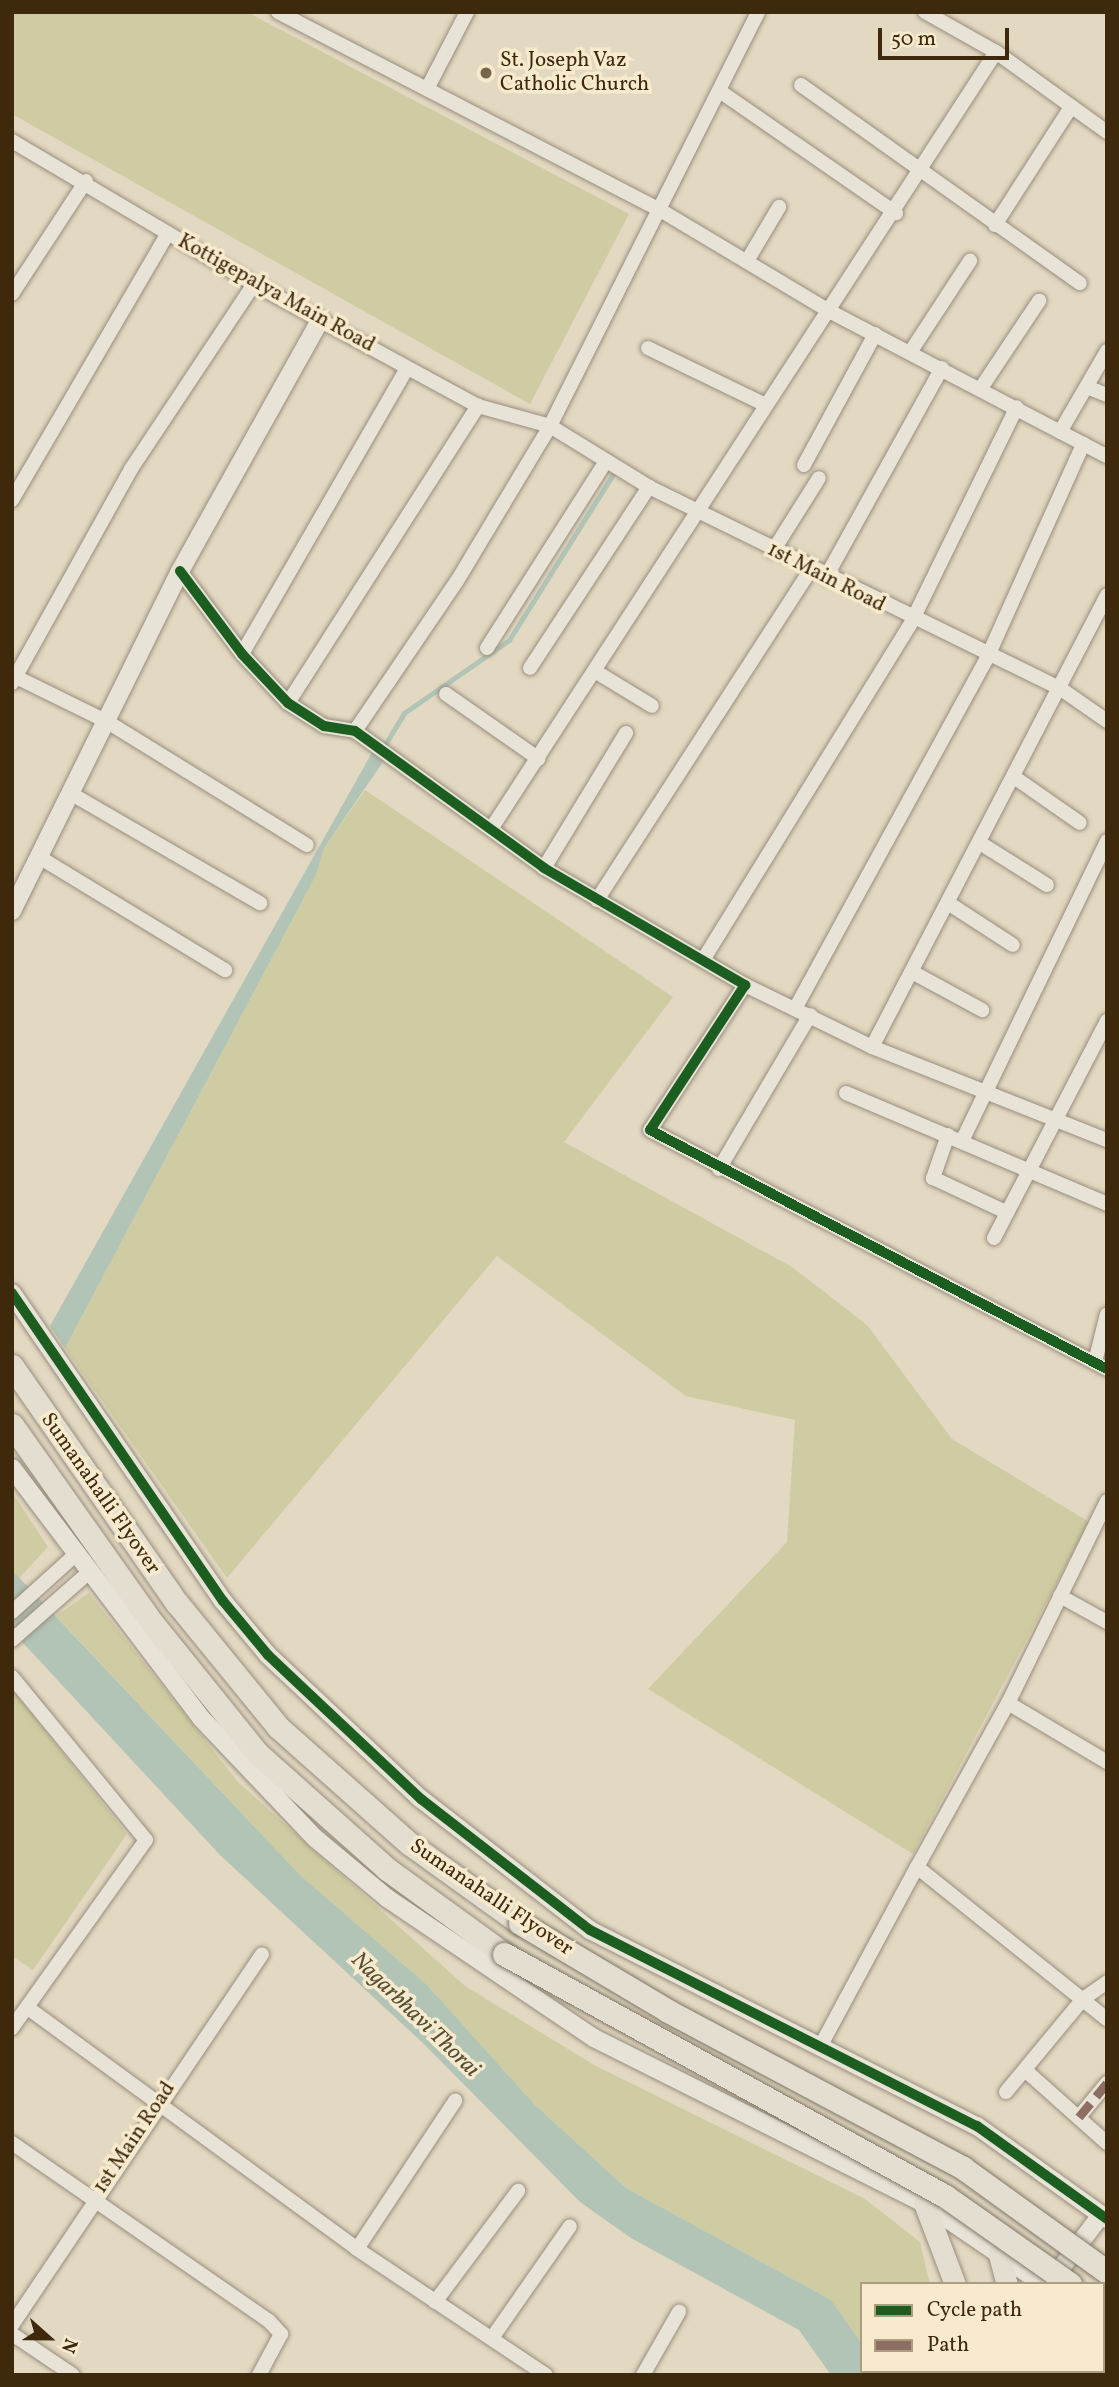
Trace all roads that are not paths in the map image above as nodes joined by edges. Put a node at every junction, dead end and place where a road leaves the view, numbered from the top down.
1 (278, 12) edge
2 (467, 12) edge
3 (758, 12) edge
4 (925, 12) edge
5 (996, 52) junction
6 (801, 85) dead end
7 (428, 89) junction
8 (720, 92) junction
9 (1072, 107) junction
10 (1107, 132) edge
11 (12, 141) edge
12 (923, 172) junction
13 (86, 181) junction
14 (779, 207) dead end
15 (662, 211) junction
16 (896, 212) junction
17 (995, 225) junction
18 (168, 233) junction
19 (747, 261) junction
20 (970, 261) dead end
21 (1080, 283) dead end
22 (254, 284) junction
23 (12, 294) edge
24 (1039, 301) dead end
25 (831, 312) junction
26 (320, 321) junction
27 (875, 334) junction
28 (648, 348) dead end
29 (911, 351) junction
30 (1107, 351) edge
31 (407, 368) junction
32 (942, 368) junction
33 (1087, 387) junction
34 (981, 388) junction
35 (1107, 395) edge
36 (764, 404) junction
37 (478, 406) junction
38 (1017, 407) junction
39 (550, 426) junction
40 (1060, 432) junction
41 (1083, 444) junction
42 (1107, 456) edge
43 (606, 461) junction
44 (804, 465) dead end
45 (819, 478) dead end
46 (649, 487) junction
47 (12, 500) edge
48 (699, 509) junction
49 (773, 551) junction
50 (812, 568) junction
51 (180, 570) junction
52 (826, 577) junction
53 (1107, 595) edge
54 (912, 621) junction
55 (487, 648) dead end
56 (242, 654) junction
57 (987, 658) junction
58 (530, 667) dead end
59 (598, 673) junction
60 (13, 678) edge
61 (1061, 689) junction
62 (446, 694) dead end
63 (288, 703) junction
64 (652, 706) dead end
65 (106, 720) junction
66 (1107, 721) edge
67 (355, 731) junction
68 (626, 733) dead end
69 (539, 759) junction
70 (1014, 777) junction
71 (70, 793) junction
72 (1080, 823) dead end
73 (493, 826) junction
74 (1107, 841) edge
75 (980, 843) junction
76 (307, 845) dead end
77 (39, 857) junction
78 (544, 868) junction
79 (1047, 885) dead end
80 (597, 900) junction
81 (260, 903) dead end
82 (948, 903) junction
83 (12, 911) edge
84 (1013, 945) dead end
85 (703, 960) junction
86 (225, 970) dead end
87 (912, 972) junction
88 (745, 985) junction
89 (796, 1007) junction
90 (982, 1010) dead end
91 (810, 1015) junction
92 (1107, 1021) edge
93 (872, 1047) junction
94 (846, 1093) dead end
95 (986, 1094) junction
96 (1051, 1120) junction
97 (948, 1135) junction
98 (1107, 1140) edge
99 (962, 1141) junction
100 (719, 1169) junction
101 (1027, 1171) junction
102 (1107, 1204) edge
103 (1006, 1212) junction
104 (994, 1238) dead end
105 (12, 1293) edge
106 (1107, 1314) edge
107 (12, 1366) edge
108 (1101, 1366) edge
109 (12, 1425) edge
110 (12, 1468) edge
111 (1107, 1501) edge
112 (69, 1561) junction
113 (83, 1577) junction
114 (1060, 1596) junction
115 (12, 1612) edge
116 (1107, 1622) edge
117 (12, 1640) edge
118 (12, 1678) edge
119 (1008, 1703) junction
120 (1107, 1762) edge
121 (917, 1867) junction
122 (262, 1954) dead end
123 (1107, 1982) edge
124 (1083, 1999) junction
125 (28, 2008) junction
126 (1107, 2019) edge
127 (12, 2028) edge
128 (821, 2047) junction
129 (1025, 2070) junction
130 (1107, 2083) edge
131 (1006, 2092) dead end
132 (159, 2101) junction
133 (455, 2101) dead end
134 (1079, 2117) junction
135 (12, 2143) edge
136 (1107, 2143) edge
137 (518, 2191) dead end
138 (94, 2200) junction
139 (924, 2203) junction
140 (1104, 2217) edge
141 (570, 2226) dead end
142 (357, 2249) junction
143 (999, 2255) junction
144 (1107, 2272) edge
145 (954, 2282) edge
146 (1006, 2282) edge
147 (1040, 2282) edge
148 (1051, 2282) edge
149 (1067, 2282) edge
150 (435, 2302) junction
151 (680, 2312) dead end
152 (12, 2325) edge
153 (12, 2334) edge
154 (492, 2338) junction
155 (74, 2375) edge
156 (259, 2375) edge
157 (546, 2375) edge
158 (643, 2375) edge

1 - 7 street
2 - 7 street
3 - 8 street
4 - 5 street
5 - 9 street
5 - 12 street
6 - 12 street
7 - 15 street
8 - 15 street
8 - 16 street
9 - 10 street
9 - 17 street
11 - 13 street, Kottigepalya Main Road
12 - 16 street
12 - 17 street
13 - 18 street, Kottigepalya Main Road
13 - 23 street
14 - 19 street
15 - 19 street
15 - 39 street
16 - 25 street
17 - 21 street
18 - 22 street, Kottigepalya Main Road
18 - 47 street
19 - 25 street
20 - 29 street
22 - 26 street, Kottigepalya Main Road
22 - 60 street
24 - 34 street
25 - 27 street
25 - 36 street
26 - 31 street, Kottigepalya Main Road
26 - 51 street
27 - 29 street
27 - 44 street
28 - 36 street
29 - 32 street
30 - 33 street
31 - 37 street, Kottigepalya Main Road
31 - 56 street
32 - 34 street
32 - 52 street
33 - 35 street
33 - 40 street
34 - 38 street
36 - 48 street
37 - 39 street, Kottigepalya Main Road
37 - 63 street
38 - 40 street
38 - 54 street
39 - 43 street, 1st Main Road
39 - 67 street
40 - 41 street
41 - 42 street
41 - 57 street
43 - 46 street, 1st Main Road
43 - 55 street
45 - 49 street
46 - 48 street, 1st Main Road
46 - 58 street
48 - 49 street, 1st Main Road
48 - 59 street
49 - 50 street, 1st Main Road
50 - 52 street, 1st Main Road
50 - 80 street
51 - 56 street
51 - 65 street
52 - 54 street, 1st Main Road
53 - 61 street
54 - 57 street, 1st Main Road
54 - 85 street
56 - 63 street
57 - 61 street, 1st Main Road
57 - 89 street
59 - 64 street
59 - 69 street
60 - 65 street
61 - 66 street, 1st Main Road
61 - 70 street
62 - 69 street
63 - 67 street
65 - 71 street
65 - 76 street
67 - 73 street
68 - 78 street
69 - 73 street
70 - 72 street
70 - 75 street
71 - 77 street
71 - 81 street
73 - 78 street
74 - 95 street
75 - 79 street
75 - 82 street
77 - 83 street
77 - 86 street
78 - 80 street
80 - 85 street
82 - 84 street
82 - 87 street
85 - 88 street
87 - 90 street
87 - 93 street
88 - 89 street
88 - 100 street
89 - 91 street
91 - 93 street
91 - 100 street
92 - 96 street
93 - 95 street
94 - 97 street
95 - 96 street
95 - 99 street
96 - 98 street
96 - 101 street
97 - 99 street
97 - 103 street
99 - 101 street
100 - 108 street
101 - 102 street
101 - 103 street
103 - 104 street
105 - 128 street
106 - 108 street
107 - 144 highway, Sumanahalli Flyover, bridge
109 - 149 highway, Sumanahalli Flyover, bridge
110 - 112 street
111 - 114 street
112 - 113 street
112 - 115 street
113 - 117 street
113 - 139 street
114 - 116 street
114 - 119 street
118 - 125 street
119 - 120 street
119 - 121 street
121 - 124 street
121 - 128 street
122 - 132 street, 1st Main Road
123 - 124 street
124 - 126 street
124 - 129 street
125 - 127 street
125 - 132 street
128 - 140 street
129 - 131 street
129 - 134 street
130 - 134 street
132 - 138 street, 1st Main Road
132 - 142 street
133 - 142 street
134 - 136 street
135 - 138 street
137 - 150 street
138 - 152 street, 1st Main Road
138 - 156 street
139 - 143 street
139 - 145 main road
140 - 148 street
141 - 154 street
142 - 150 street
143 - 146 main road
143 - 147 street
150 - 154 street
151 - 158 street
153 - 155 street
154 - 157 street

